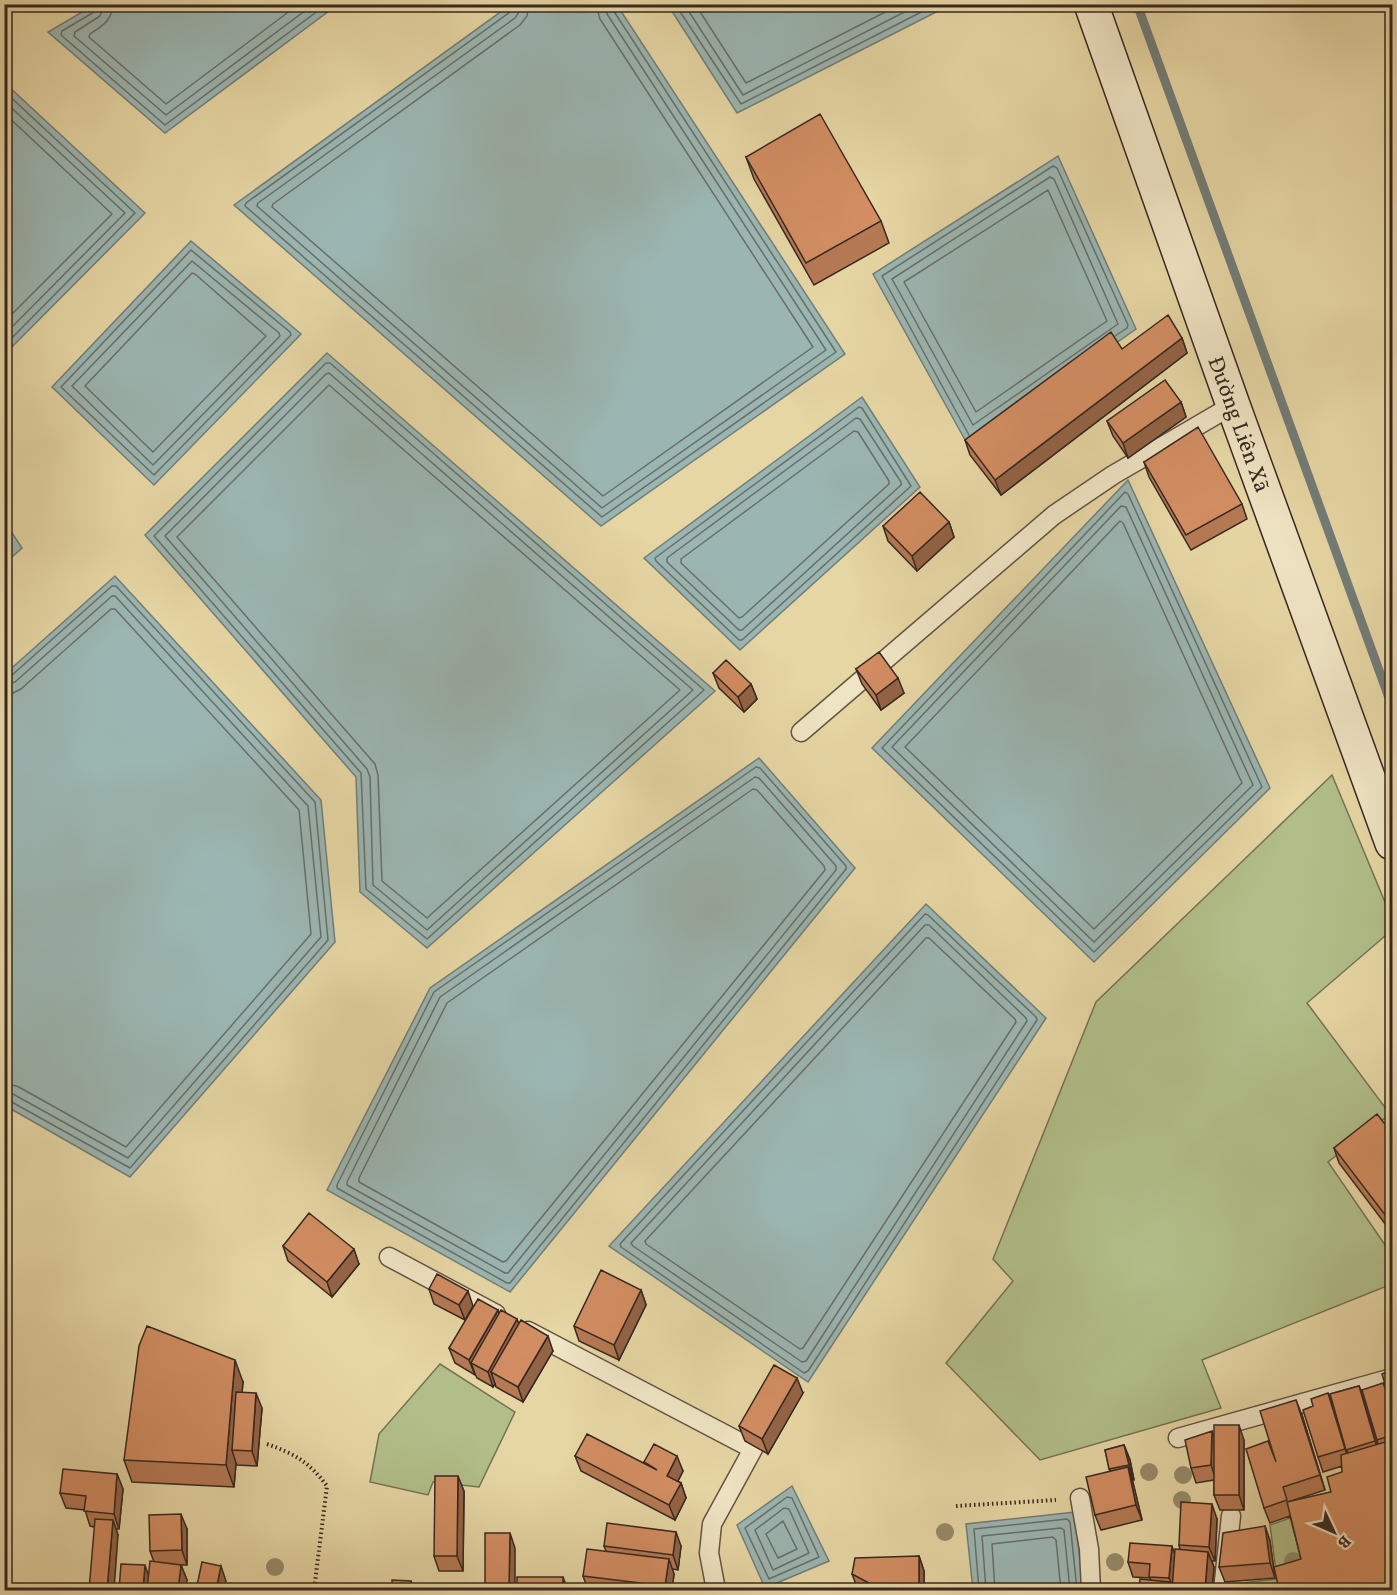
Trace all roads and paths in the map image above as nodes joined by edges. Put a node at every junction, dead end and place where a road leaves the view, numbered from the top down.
1 (1091, 4) edge
2 (1233, 405) junction
3 (801, 732) dead end
4 (1392, 843) edge
5 (389, 1257) dead end
6 (1392, 1378) edge
7 (1178, 1438) dead end
8 (267, 1444) dead end
9 (1080, 1498) joint
10 (956, 1506) dead end
11 (1231, 1516) dead end
12 (314, 1590) edge
13 (716, 1590) edge
14 (1090, 1590) edge
15 (1223, 1590) edge

1 - 2 street, Đường Liên Xã
2 - 3 lane
2 - 4 street, Đường Liên Xã
5 - 13 lane
6 - 7 lane
8 - 12 path
9 - 10 path
9 - 14 lane
11 - 15 lane

